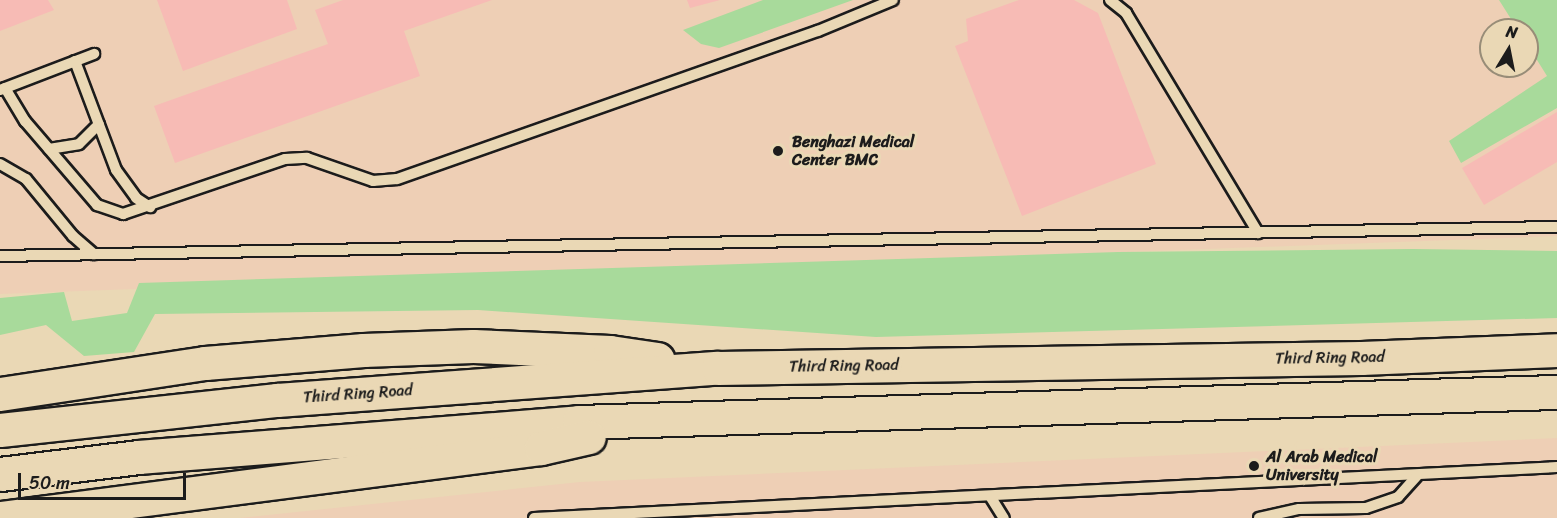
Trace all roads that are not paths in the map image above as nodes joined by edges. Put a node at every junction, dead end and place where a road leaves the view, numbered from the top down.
1 (893, 0) edge
2 (1118, 2) edge
3 (94, 54) dead end
4 (75, 61) junction
5 (3, 89) edge
6 (99, 124) junction
7 (50, 149) junction
8 (0, 164) edge
9 (150, 207) junction
10 (1557, 227) edge
11 (1258, 234) junction
12 (94, 254) junction
13 (0, 256) edge
14 (1557, 350) edge
15 (718, 368) junction
16 (1557, 392) edge
17 (0, 394) edge
18 (646, 419) junction
19 (0, 430) edge
20 (1557, 467) edge
21 (0, 474) edge
22 (1417, 476) junction
23 (990, 496) junction
24 (0, 518) edge
25 (534, 518) edge
26 (1004, 518) edge
27 (1259, 518) edge

1 - 9 lane
2 - 11 lane
3 - 4 lane
4 - 5 lane
4 - 6 lane
5 - 7 lane
6 - 7 lane
6 - 9 lane
7 - 9 lane
8 - 12 lane
10 - 11 lane
11 - 12 lane
12 - 13 lane
14 - 15 highway, Third Ring Road
15 - 17 highway
15 - 19 highway, Third Ring Road
16 - 18 highway
18 - 21 highway
18 - 24 highway
20 - 22 lane
22 - 23 lane
22 - 27 lane
23 - 25 lane
23 - 26 lane

